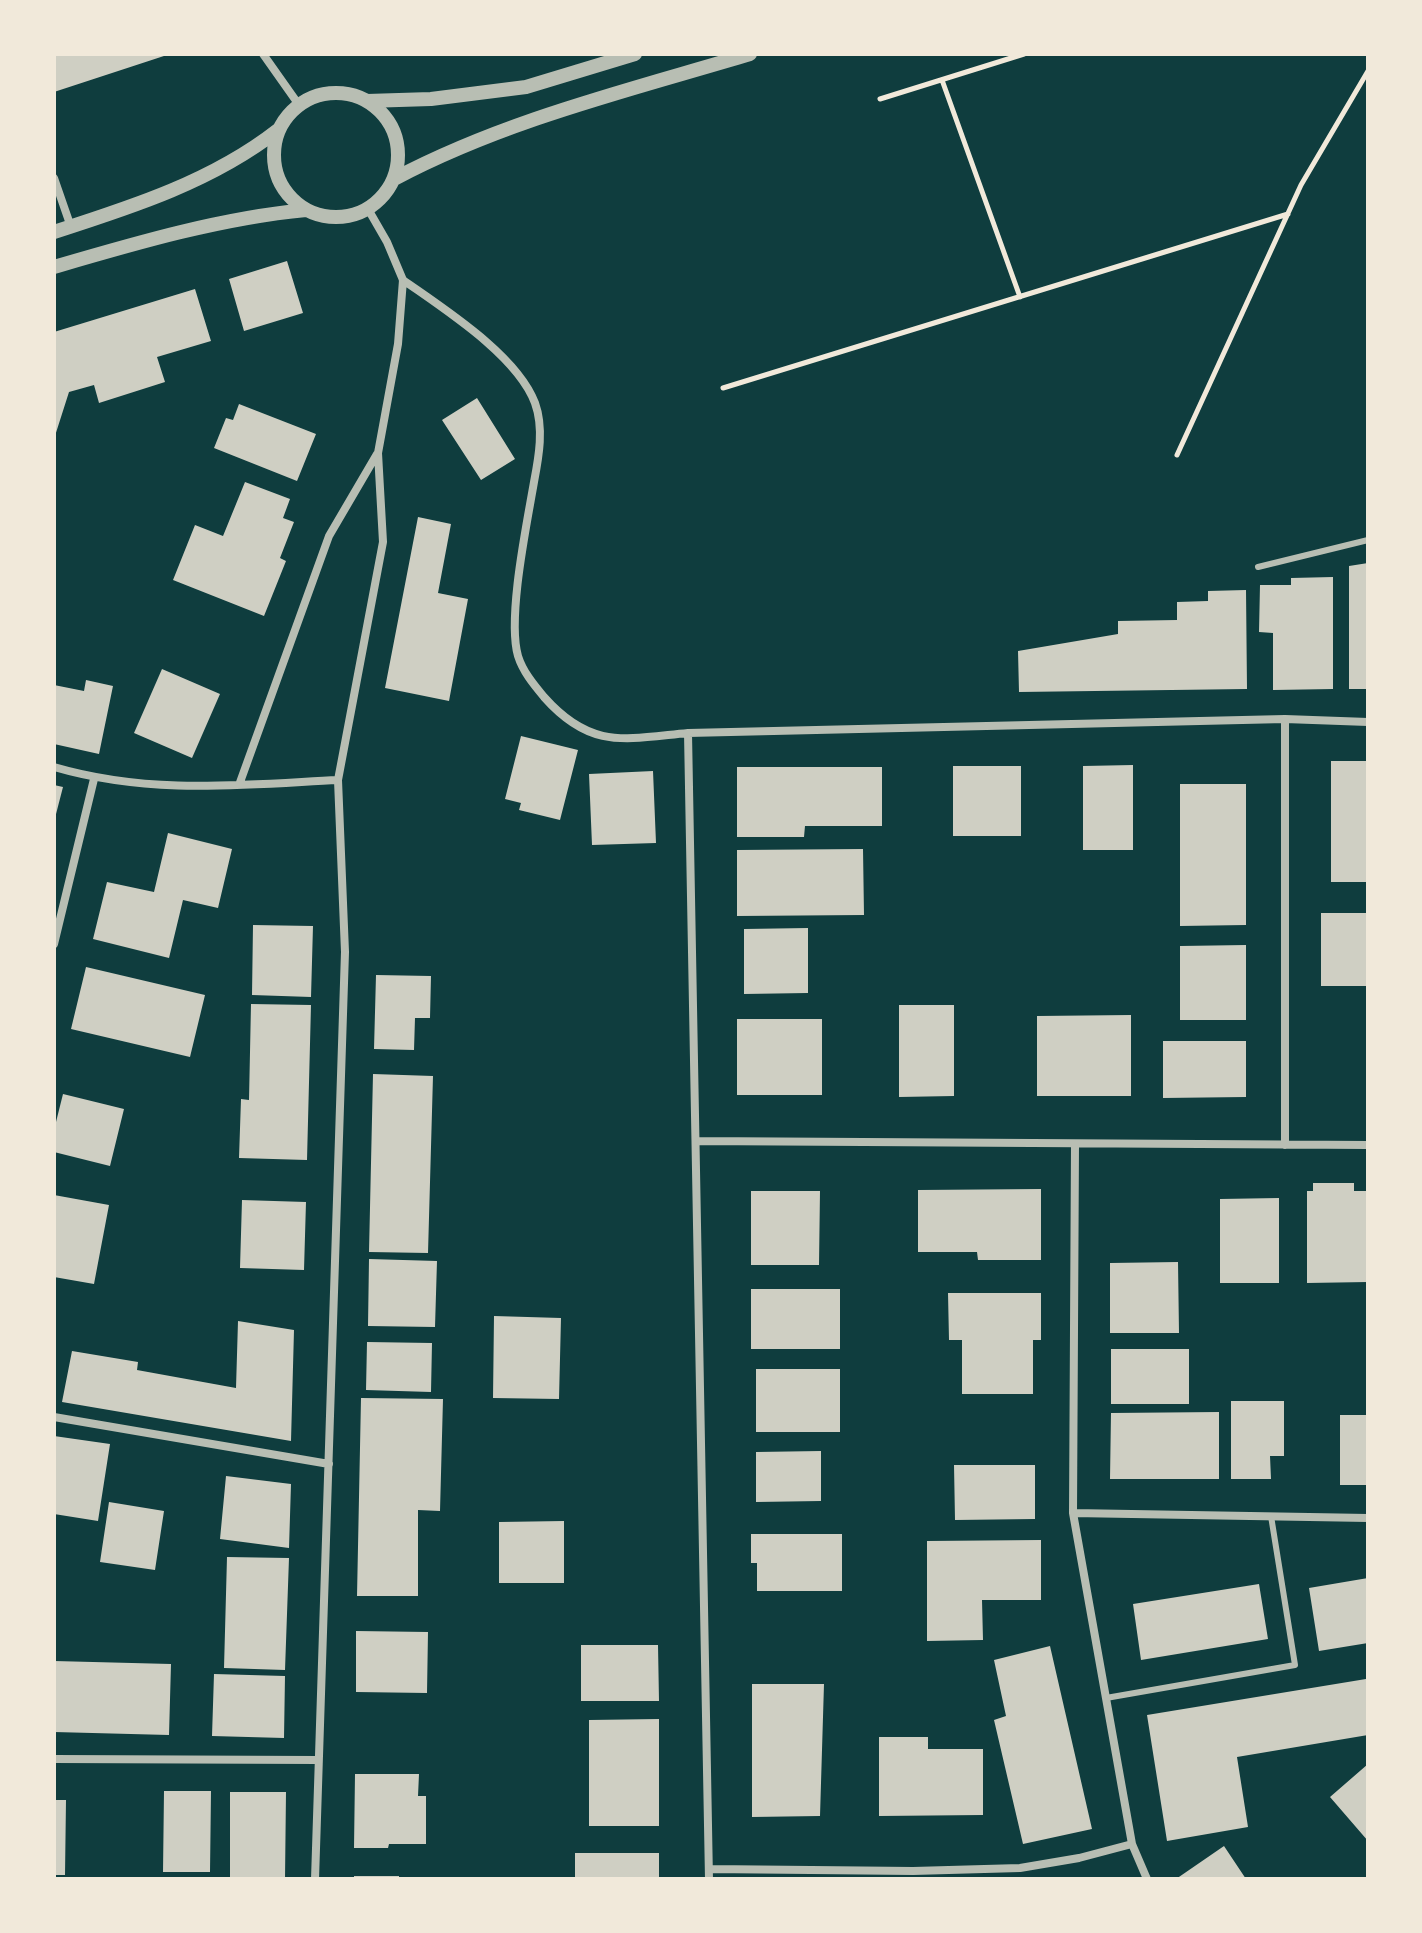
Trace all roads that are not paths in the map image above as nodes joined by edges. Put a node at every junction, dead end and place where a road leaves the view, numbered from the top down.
1 (263, 54) edge
2 (635, 54) edge
3 (750, 54) edge
4 (367, 101) junction
5 (299, 105) junction
6 (279, 129) junction
7 (54, 178) edge
8 (394, 179) junction
9 (368, 209) junction
10 (306, 210) junction
11 (71, 227) junction
12 (54, 232) edge
13 (54, 267) edge
14 (403, 280) junction
15 (378, 453) junction
16 (1368, 540) edge
17 (1258, 567) dead end
18 (1285, 719) junction
19 (1368, 722) edge
20 (688, 733) junction
21 (54, 767) edge
22 (94, 779) junction
23 (338, 780) junction
24 (239, 785) junction
25 (54, 944) edge
26 (696, 1141) junction
27 (1075, 1144) junction
28 (1285, 1145) junction
29 (1368, 1145) edge
30 (54, 1417) edge
31 (329, 1464) junction
32 (1073, 1513) junction
33 (1271, 1516) junction
34 (1368, 1518) edge
35 (1106, 1698) junction
36 (54, 1759) edge
37 (318, 1760) junction
38 (1132, 1844) junction
39 (709, 1874) edge
40 (913, 1875) edge
41 (315, 1879) edge
42 (1147, 1879) edge

1 - 5 street
2 - 4 street
3 - 8 street
4 - 5 street
4 - 8 street
5 - 6 street
6 - 10 street
6 - 11 street
7 - 11 street
8 - 9 street
9 - 10 street
9 - 14 street
10 - 13 street
11 - 12 street
14 - 15 street
14 - 20 street
15 - 23 street
15 - 24 street
16 - 17 lane
18 - 19 street
18 - 20 street
18 - 28 street
20 - 26 street
21 - 22 street
22 - 24 street
22 - 25 street
23 - 24 street
23 - 31 street
26 - 27 street
26 - 39 street
27 - 28 street
27 - 32 street
28 - 29 street
30 - 31 street
31 - 37 street
32 - 33 street
32 - 35 street
33 - 34 street
33 - 35 lane
35 - 38 street
36 - 37 street
37 - 41 street
38 - 40 street
38 - 42 street
39 - 40 street

